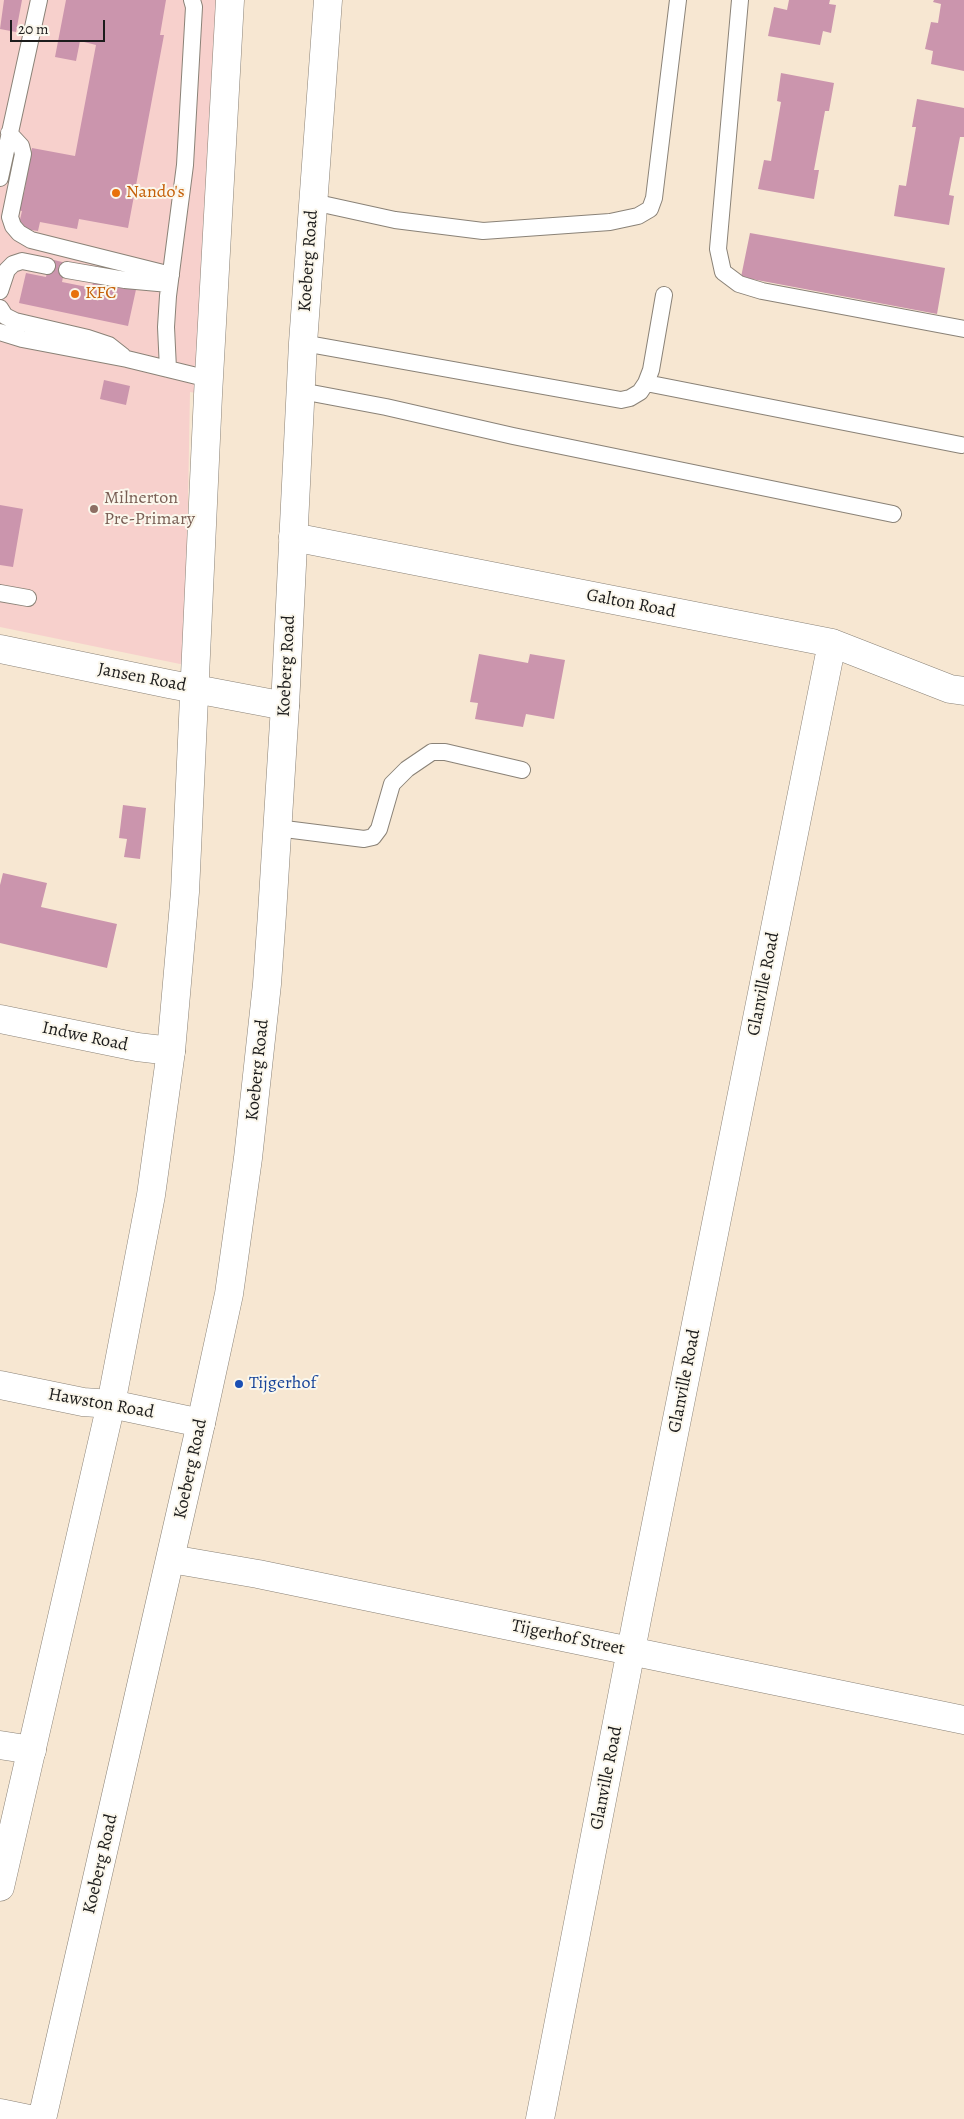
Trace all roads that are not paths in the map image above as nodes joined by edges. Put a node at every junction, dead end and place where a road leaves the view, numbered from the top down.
1 (39, 0) edge
2 (192, 0) edge
3 (230, 0) edge
4 (328, 0) edge
5 (678, 0) edge
6 (740, 0) edge
7 (9, 133) junction
8 (0, 178) edge
9 (313, 202) junction
10 (47, 266) dead end
11 (67, 270) dead end
12 (170, 279) junction
13 (0, 291) edge
14 (664, 295) dead end
15 (0, 308) edge
16 (964, 329) edge
17 (0, 332) edge
18 (303, 343) junction
19 (126, 359) junction
20 (168, 369) junction
21 (209, 379) junction
22 (646, 383) junction
23 (301, 391) junction
24 (961, 445) dead end
25 (892, 514) dead end
26 (292, 537) junction
27 (0, 592) edge
28 (28, 598) dead end
29 (832, 643) junction
30 (0, 649) edge
31 (195, 688) junction
32 (964, 691) edge
33 (285, 706) junction
34 (522, 770) dead end
35 (277, 828) junction
36 (0, 1019) edge
37 (171, 1051) junction
38 (0, 1385) edge
39 (111, 1404) junction
40 (201, 1423) junction
41 (171, 1559) junction
42 (631, 1652) junction
43 (964, 1720) edge
44 (0, 1745) edge
45 (32, 1750) junction
46 (0, 1887) edge
47 (0, 2113) edge
48 (29, 2119) edge
49 (42, 2119) edge
50 (540, 2119) edge

1 - 7 lane
2 - 12 lane
3 - 21 main road
4 - 9 main road, Koeberg Road
5 - 9 lane
6 - 16 lane
7 - 8 lane
7 - 12 lane
9 - 18 main road, Koeberg Road
10 - 13 lane
11 - 12 lane
12 - 20 lane
14 - 22 lane
15 - 19 lane
17 - 19 lane
18 - 22 lane
18 - 23 main road, Koeberg Road
19 - 20 lane
20 - 21 lane
21 - 31 main road
22 - 24 lane
23 - 25 lane
23 - 26 main road, Koeberg Road
26 - 29 main road, Galton Road
26 - 33 main road, Koeberg Road
27 - 28 lane
29 - 32 main road, Galton Road
29 - 42 main road, Glanville Road
30 - 31 main road, Jansen Road
31 - 33 main road, Jansen Road
31 - 37 main road
33 - 35 main road, Koeberg Road
34 - 35 lane
35 - 40 main road, Koeberg Road
36 - 37 main road, Indwe Road
37 - 39 main road
38 - 39 main road, Hawston Road
39 - 40 main road, Hawston Road
39 - 45 main road
40 - 41 main road, Koeberg Road
41 - 42 main road, Tijgerhof Street
41 - 49 main road, Koeberg Road
42 - 43 main road, Tijgerhof Street
42 - 50 main road, Glanville Road
44 - 45 main road
45 - 46 main road
47 - 48 main road

